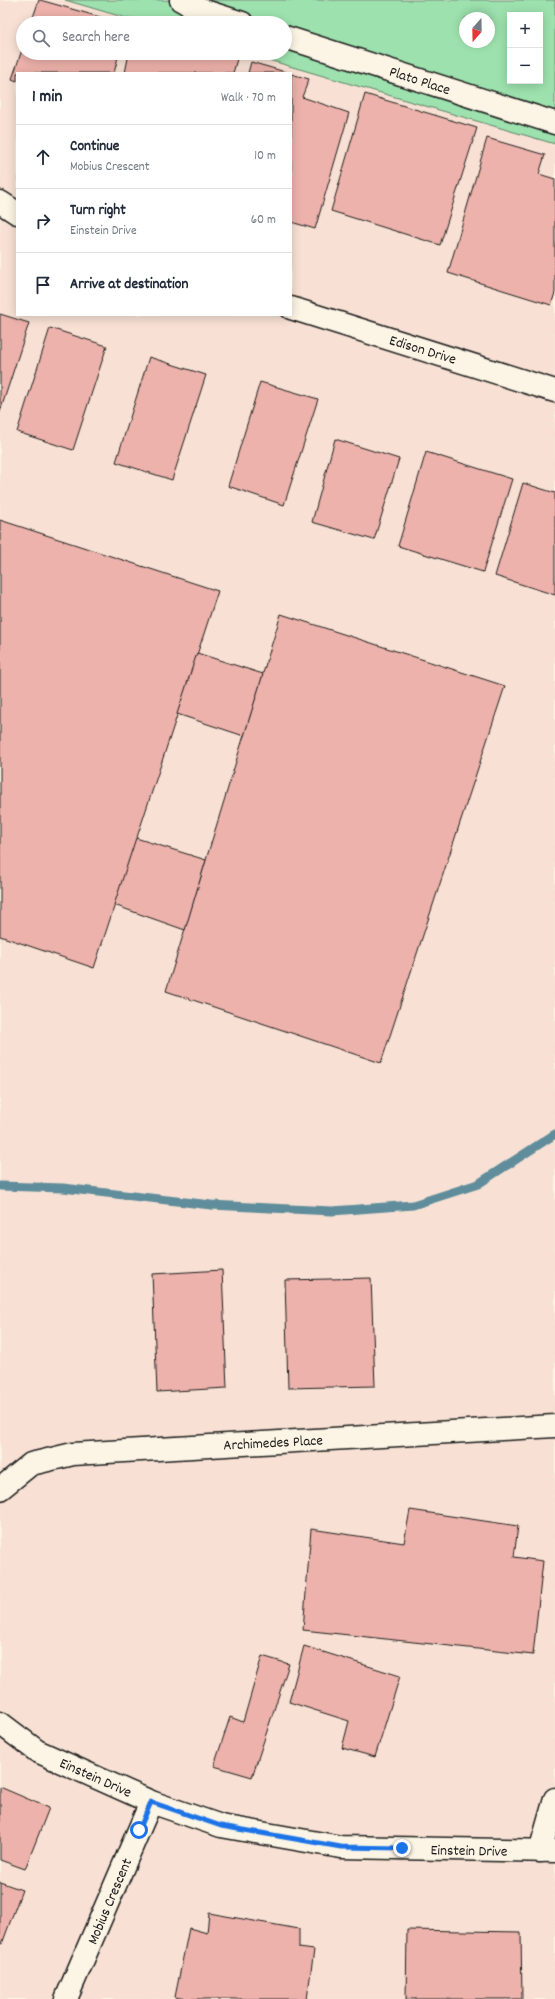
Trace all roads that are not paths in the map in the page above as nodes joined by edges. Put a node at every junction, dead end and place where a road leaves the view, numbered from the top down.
1 (181, 0) edge
2 (220, 16) edge
3 (292, 39) edge
4 (555, 122) edge
5 (0, 202) edge
6 (16, 212) edge
7 (292, 308) edge
8 (555, 391) edge
9 (555, 1426) edge
10 (0, 1489) edge
11 (0, 1723) edge
12 (555, 1799) edge
13 (151, 1802) junction
14 (548, 1851) edge
15 (66, 1999) edge

1 - 2 street
3 - 4 street, Plato Place
5 - 6 street
7 - 8 street, Edison Drive
9 - 10 street, Archimedes Place
11 - 13 street, Einstein Drive
12 - 14 street
13 - 14 street, Einstein Drive
13 - 15 street, Mobius Crescent

